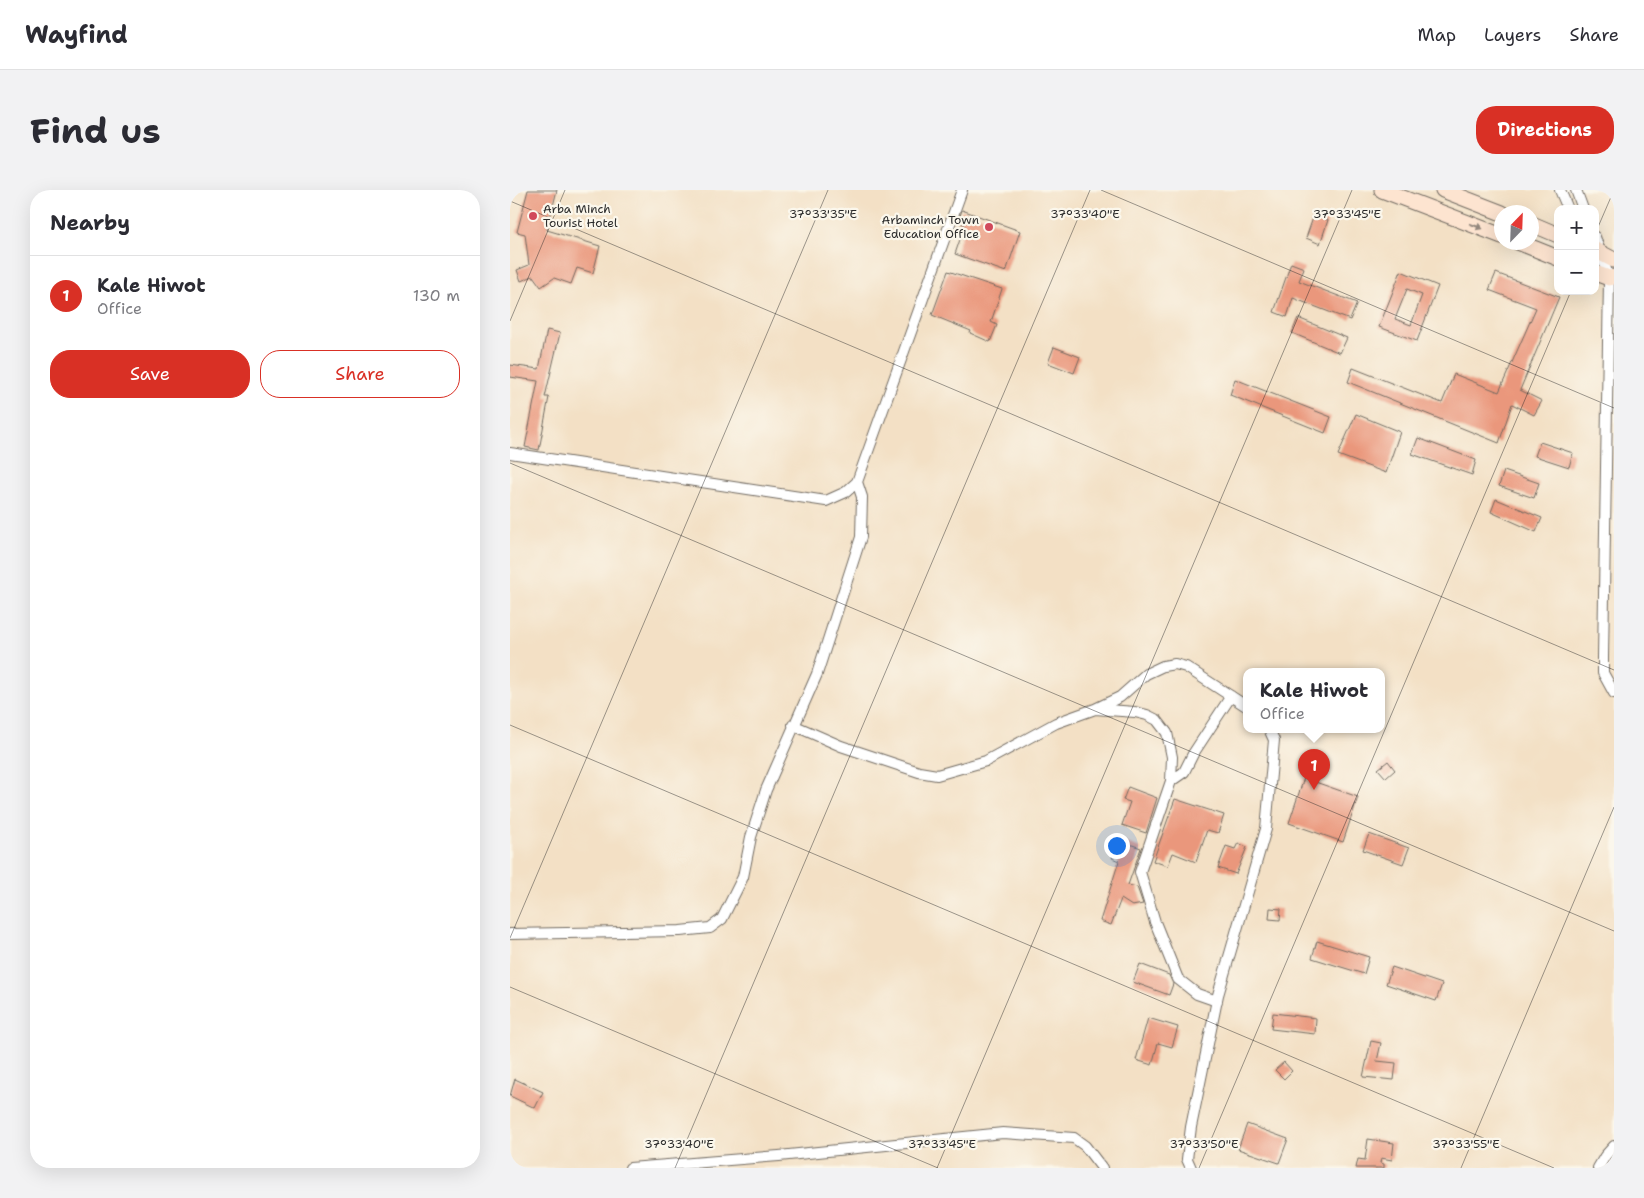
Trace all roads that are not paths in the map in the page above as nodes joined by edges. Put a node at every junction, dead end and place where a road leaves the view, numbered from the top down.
1 (962, 190) edge
2 (1382, 190) edge
3 (1560, 190) edge
4 (1580, 191) edge
5 (1449, 193) edge
6 (1566, 205) edge
7 (1583, 205) edge
8 (1494, 210) edge
9 (1448, 216) junction
10 (1539, 227) edge
11 (1494, 233) edge
12 (1554, 233) edge
13 (1538, 250) edge
14 (1604, 254) edge
15 (1554, 256) edge
16 (1606, 276) edge
17 (510, 453) edge
18 (857, 482) junction
19 (1614, 693) edge
20 (1231, 696) junction
21 (1243, 704) edge
22 (1095, 709) junction
23 (793, 725) junction
24 (1271, 733) edge
25 (1171, 782) junction
26 (510, 934) edge
27 (1217, 1001) junction
28 (1614, 1146) edge
29 (1187, 1165) edge
30 (630, 1168) edge
31 (1102, 1168) edge
32 (1598, 1168) edge

1 - 18 street
2 - 9 main road
3 - 6 street
4 - 7 street
5 - 8 main road
5 - 9 main road
9 -> 11 main road
10 - 12 main road
13 - 15 main road
14 - 16 street
16 - 19 street
17 - 18 street
18 - 23 street
20 - 21 street
20 - 22 street
20 - 25 street
22 - 23 street
22 - 25 street
23 - 26 street
24 - 27 street
25 - 27 street
27 - 29 street
28 - 32 street
30 - 31 street

